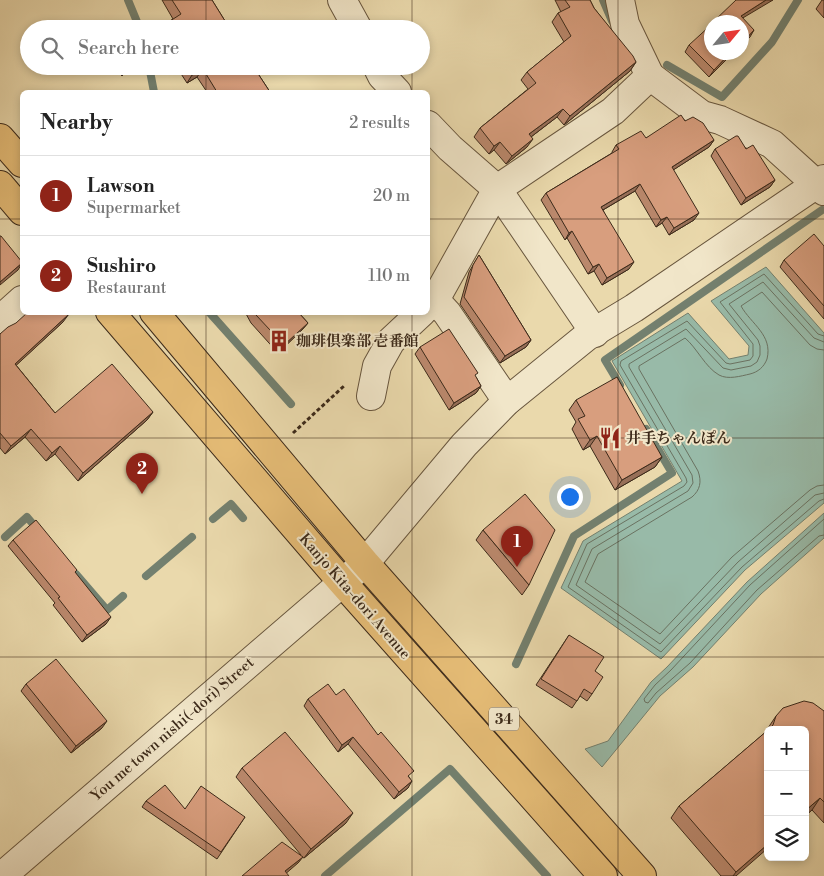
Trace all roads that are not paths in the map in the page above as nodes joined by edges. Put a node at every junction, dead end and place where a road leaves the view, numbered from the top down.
1 (342, 0) edge
2 (620, 0) edge
3 (353, 20) edge
4 (382, 75) edge
5 (650, 76) junction
6 (395, 90) edge
7 (430, 127) edge
8 (0, 138) edge
9 (20, 161) edge
10 (0, 184) edge
11 (822, 185) edge
12 (497, 190) junction
13 (20, 209) edge
14 (20, 302) edge
15 (430, 304) edge
16 (430, 308) edge
17 (113, 315) edge
18 (157, 315) edge
19 (419, 315) edge
20 (0, 320) edge
21 (596, 333) junction
22 (371, 396) dead end
23 (508, 401) junction
24 (365, 563) junction
25 (342, 582) junction
26 (2, 876) edge
27 (603, 876) edge
28 (642, 876) edge

1 - 3 street
2 - 5 street
4 - 6 street
5 - 11 street
5 - 12 street
7 - 12 street
8 - 9 highway
10 - 13 highway
11 - 21 street, You me town nishi(-dori) Street
12 - 15 street
12 - 21 street
14 - 20 street
16 - 23 street
17 - 25 highway, Kanjo Kita-dori Avenue / 34
18 - 24 highway, Kanjo Kita-dori Avenue / 34
19 - 22 street
21 - 23 street, You me town nishi(-dori) Street
23 - 24 street, You me town nishi(-dori) Street
24 - 25 street, You me town nishi(-dori) Street
24 - 28 highway, Kanjo Kita-dori Avenue / 34
25 - 26 street, You me town nishi(-dori) Street
25 - 27 highway, Kanjo Kita-dori Avenue / 34

